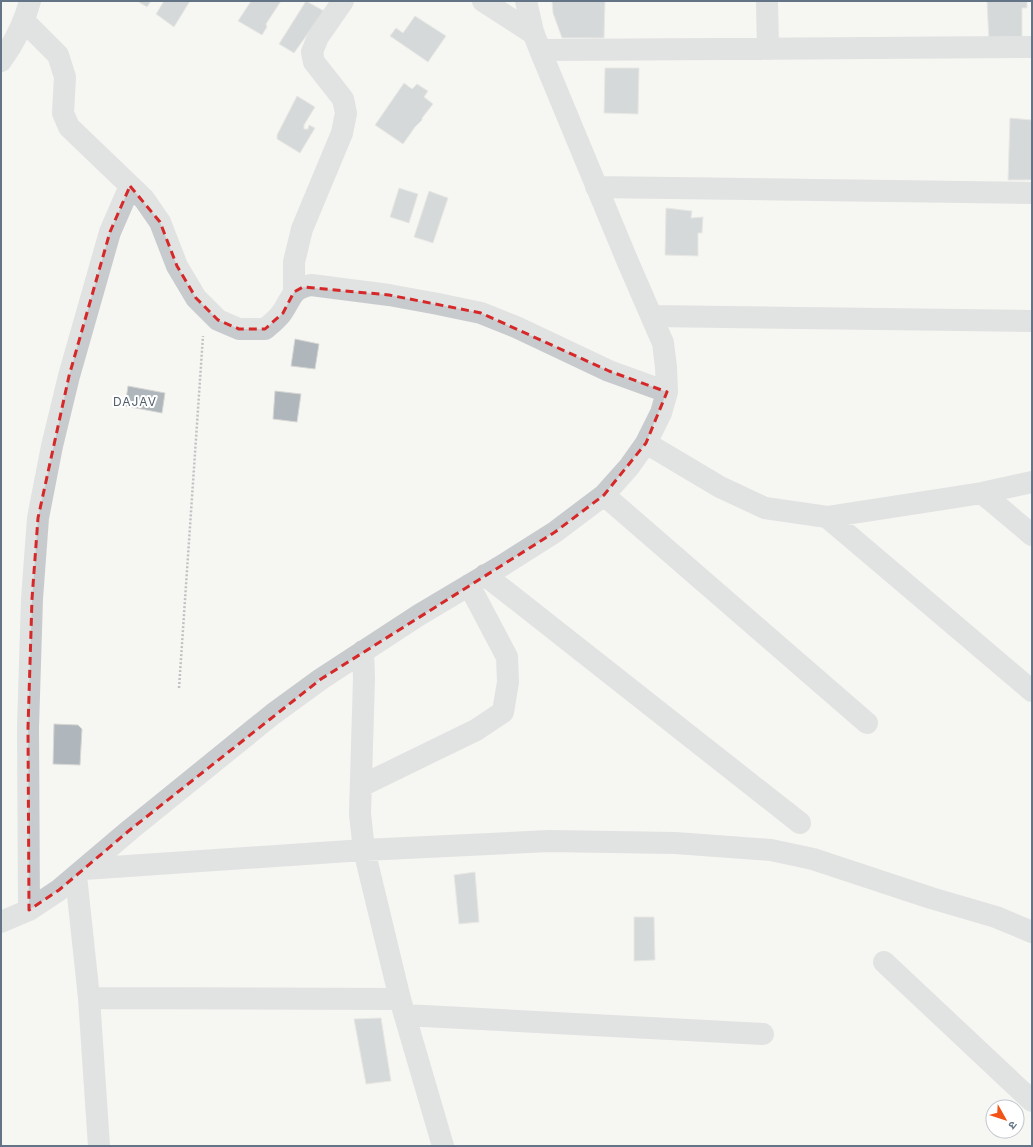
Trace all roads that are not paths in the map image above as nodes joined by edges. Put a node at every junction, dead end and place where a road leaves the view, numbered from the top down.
1 (343, 1) edge
2 (483, 1) edge
3 (526, 1) edge
4 (767, 1) edge
5 (27, 11) edge
6 (537, 42) junction
7 (1032, 47) edge
8 (768, 49) junction
9 (1, 61) edge
10 (130, 186) junction
11 (596, 187) junction
12 (1032, 193) edge
13 (294, 292) junction
14 (652, 316) junction
15 (1032, 321) edge
16 (666, 392) junction
17 (646, 443) junction
18 (1032, 482) edge
19 (982, 493) junction
20 (604, 495) junction
21 (827, 517) junction
22 (1032, 535) edge
23 (477, 580) junction
24 (362, 651) junction
25 (1032, 691) edge
26 (867, 723) dead end
27 (361, 786) junction
28 (800, 823) dead end
29 (364, 850) junction
30 (80, 872) junction
31 (29, 910) junction
32 (1, 922) edge
33 (1032, 932) edge
34 (884, 962) dead end
35 (89, 998) junction
36 (403, 1007) junction
37 (763, 1034) dead end
38 (1032, 1101) edge
39 (98, 1146) edge
40 (443, 1146) edge

1 - 13 street
2 - 6 street
3 - 6 street
4 - 8 street
5 - 9 street
5 - 10 street
6 - 8 street
6 - 11 street
7 - 8 street
10 - 13 street
10 - 31 street
11 - 12 street
11 - 14 street
13 - 16 street
14 - 15 street
14 - 16 street
16 - 17 street
17 - 20 street
17 - 21 street
18 - 19 street
19 - 21 street
19 - 22 street
20 - 23 street
20 - 26 street
21 - 25 street
23 - 24 street
23 - 27 street
23 - 28 street
24 - 27 street
24 - 30 street
27 - 29 street
29 - 30 street
29 - 33 street
29 - 36 street
30 - 31 street
30 - 35 street
31 - 32 street
34 - 38 street
35 - 36 street
35 - 39 street
36 - 37 street
36 - 40 street

